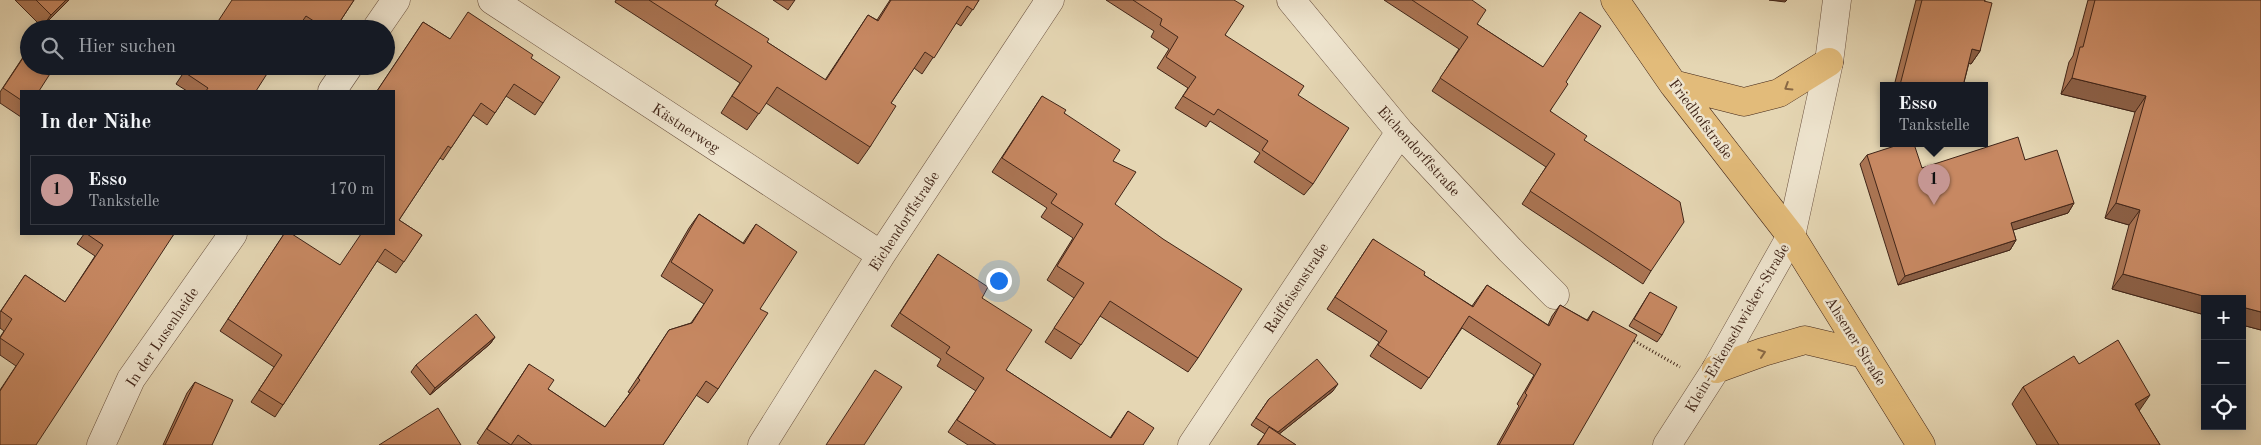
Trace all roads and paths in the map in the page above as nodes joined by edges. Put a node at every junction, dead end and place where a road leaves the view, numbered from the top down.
1 (396, 0) edge
2 (492, 0) edge
3 (1291, 0) edge
4 (1614, 0) edge
5 (1837, 0) edge
6 (1046, 2) edge
7 (382, 20) edge
8 (1830, 62) junction
9 (343, 75) edge
10 (1673, 84) junction
11 (333, 90) edge
12 (1400, 132) junction
13 (232, 235) edge
14 (1791, 236) junction
15 (881, 255) junction
16 (1554, 295) dead end
17 (1628, 337) edge
18 (1864, 354) junction
19 (1711, 376) junction
20 (101, 445) edge
21 (762, 445) edge
22 (1192, 445) edge
23 (1667, 445) edge
24 (1921, 445) edge

1 - 7 street
2 - 15 street, Kästnerweg
3 - 12 street, Eichendorffstraße
4 - 10 main road, Friedhofstraße
5 - 8 street, Klein-Erkenschwicker-Straße
6 - 15 street, Eichendorffstraße
8 -> 10 main road
8 - 14 street, Klein-Erkenschwicker-Straße
9 - 11 street
10 - 14 main road, Friedhofstraße
12 - 16 street, Eichendorffstraße
12 - 22 street, Raiffeisenstraße
13 - 20 street, In der Lusenheide
14 - 18 main road, Ahsener Straße
14 - 19 street, Klein-Erkenschwicker-Straße
15 - 21 street, Eichendorffstraße
17 - 19 path
19 -> 18 main road
18 - 24 main road, Ahsener Straße
19 - 23 street, Klein-Erkenschwicker-Straße

